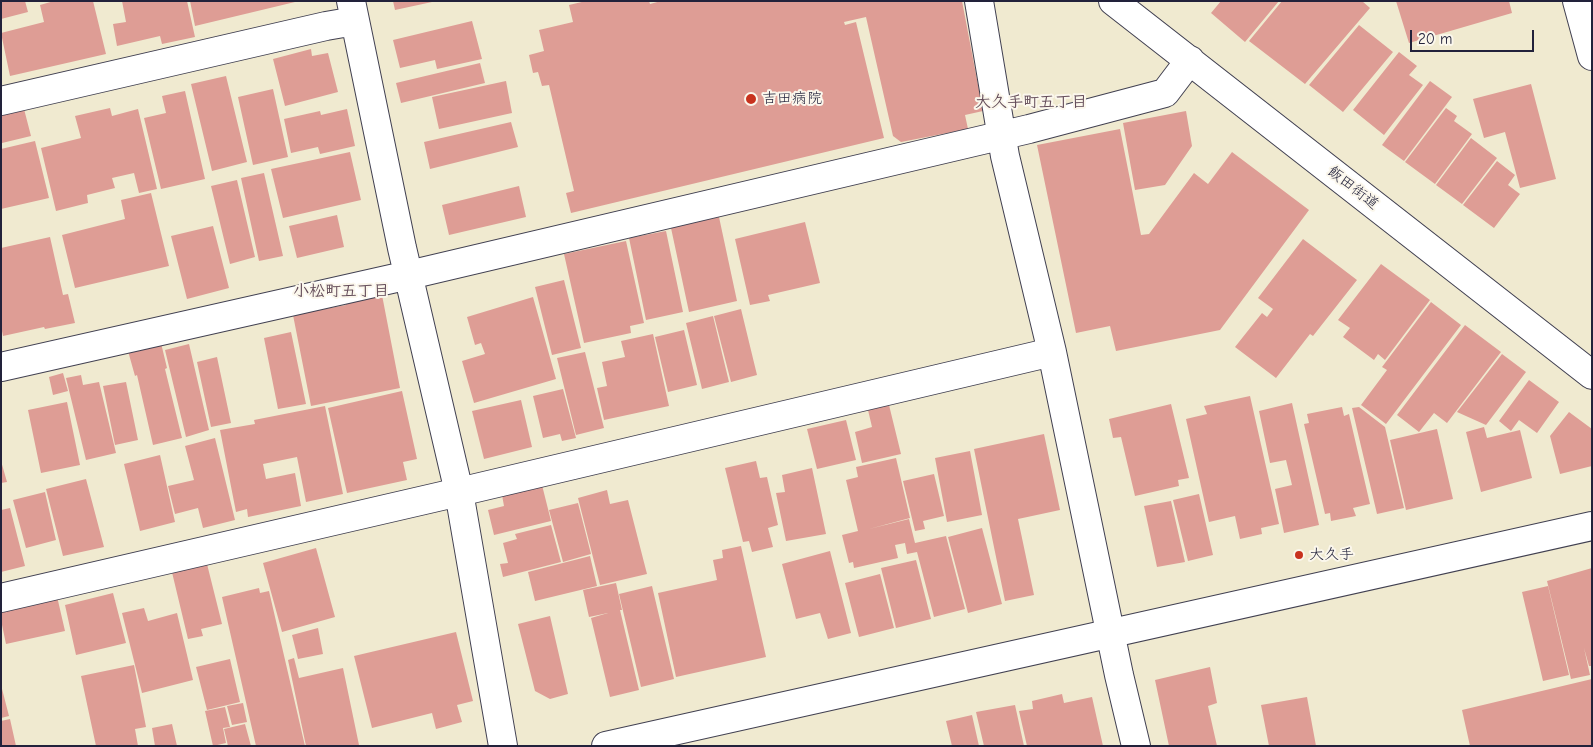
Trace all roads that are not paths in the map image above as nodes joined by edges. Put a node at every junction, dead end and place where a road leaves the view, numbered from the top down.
1 (979, 1) edge
2 (1113, 1) edge
3 (1577, 1) edge
4 (353, 11) edge
5 (1592, 56) edge
6 (1190, 60) junction
7 (1, 101) edge
8 (1001, 135) junction
9 (410, 275) junction
10 (1052, 352) junction
11 (1, 367) edge
12 (1592, 375) edge
13 (459, 492) junction
14 (1592, 526) edge
15 (1, 598) edge
16 (1110, 632) junction
17 (503, 746) edge
18 (606, 746) edge
19 (1136, 746) edge

1 - 8 street
2 - 6 street, 飯田街道
3 - 5 street
4 - 7 street
4 - 9 street
6 - 8 street
6 - 12 street, 飯田街道
8 - 9 street
8 - 10 street
9 - 11 street
9 - 13 street
10 - 13 street
10 - 16 street
13 - 15 street
13 - 17 street
14 - 16 street
16 - 18 street
16 - 19 street

